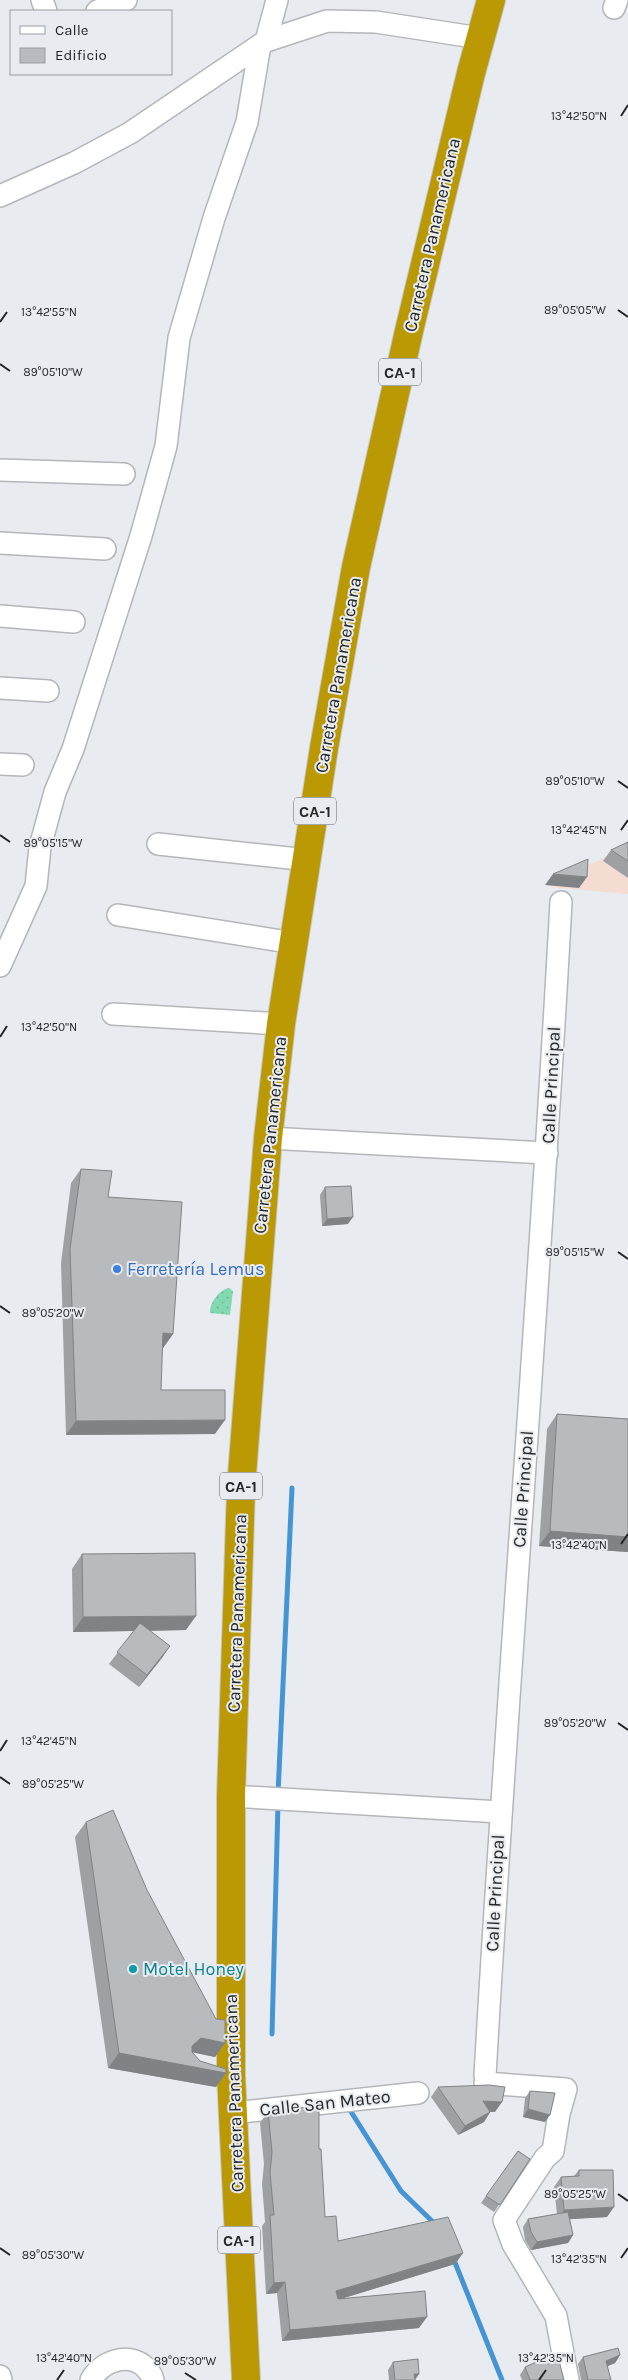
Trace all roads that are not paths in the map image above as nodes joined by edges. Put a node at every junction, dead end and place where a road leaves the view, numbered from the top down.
1 (126, 0) edge
2 (277, 0) edge
3 (491, 0) edge
4 (99, 10) edge
5 (480, 38) junction
6 (263, 43) junction
7 (0, 196) edge
8 (0, 470) edge
9 (124, 474) dead end
10 (0, 543) edge
11 (105, 549) dead end
12 (0, 616) edge
13 (74, 622) dead end
14 (0, 688) edge
15 (48, 691) dead end
16 (0, 764) edge
17 (23, 765) dead end
18 (158, 844) dead end
19 (308, 860) junction
20 (561, 902) dead end
21 (118, 915) dead end
22 (294, 943) junction
23 (0, 966) edge
24 (113, 1014) dead end
25 (281, 1024) junction
26 (268, 1138) junction
27 (547, 1153) junction
28 (231, 1796) junction
29 (500, 1812) junction
30 (418, 2093) dead end
31 (233, 2113) junction
32 (0, 2376) edge
33 (1, 2380) edge
34 (91, 2380) edge
35 (153, 2380) edge
36 (246, 2380) edge
37 (568, 2380) edge

1 - 4 street
2 - 6 street
3 - 5 highway, Carretera Panamericana / CA-1
5 - 6 street
5 - 19 highway, Carretera Panamericana / CA-1
6 - 7 street
6 - 23 street
8 - 9 street
10 - 11 street
12 - 13 street
14 - 15 street
16 - 17 street
18 - 19 street
19 - 22 highway, Carretera Panamericana / CA-1
20 - 27 street, Calle Principal
21 - 22 street
22 - 25 highway, Carretera Panamericana / CA-1
24 - 25 street
25 - 26 highway, Carretera Panamericana / CA-1
26 - 27 street
26 - 28 highway, Carretera Panamericana / CA-1
27 - 29 street, Calle Principal
28 - 29 street
28 - 31 highway, Carretera Panamericana / CA-1
29 - 37 street, Calle Principal
30 - 31 street, Calle San Mateo
31 - 36 highway, Carretera Panamericana / CA-1
32 - 33 street
34 - 35 street

